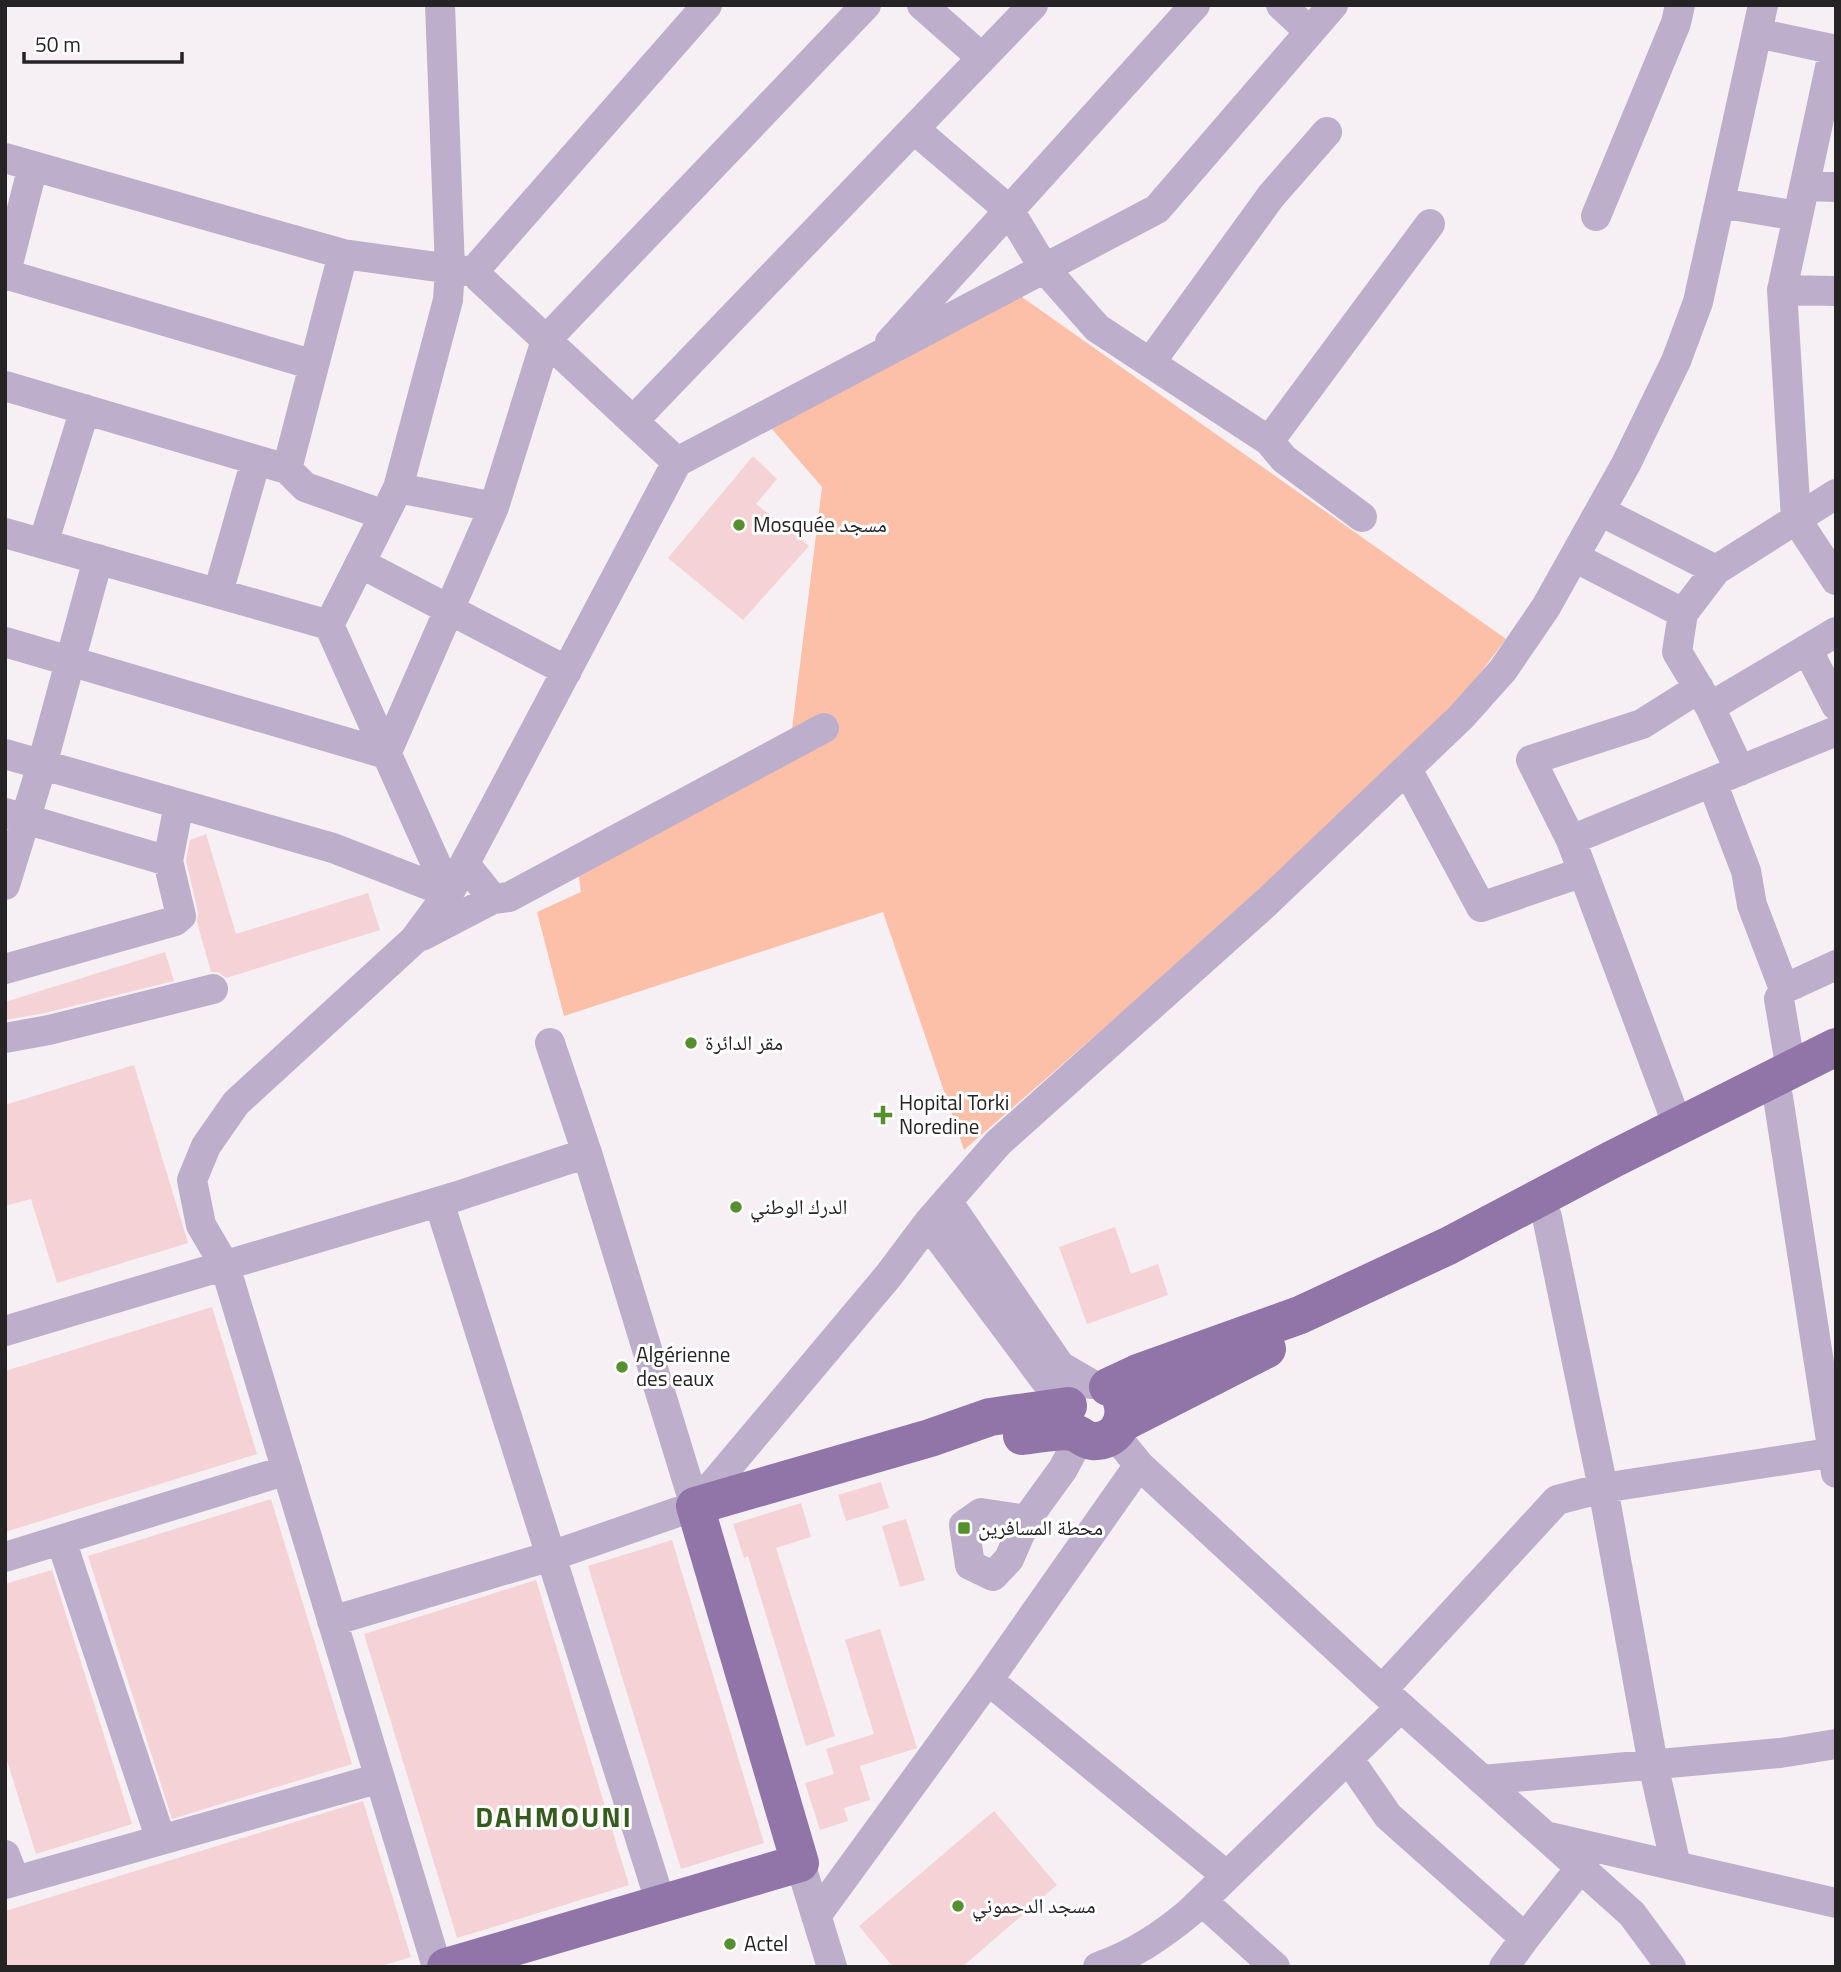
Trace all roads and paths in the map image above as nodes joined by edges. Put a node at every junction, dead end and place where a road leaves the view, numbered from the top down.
1 (440, 5) edge
2 (707, 5) edge
3 (866, 5) edge
4 (922, 5) edge
5 (1033, 5) edge
6 (1195, 5) edge
7 (1281, 5) edge
8 (1333, 5) edge
9 (1680, 5) edge
10 (1760, 19) edge
11 (1310, 32) junction
12 (1835, 50) edge
13 (982, 58) junction
14 (914, 129) junction
15 (1327, 132) dead end
16 (19, 162) edge
17 (1805, 186) junction
18 (1836, 187) edge
19 (1720, 203) junction
20 (1009, 210) junction
21 (1596, 216) dead end
22 (1798, 216) junction
23 (1430, 224) dead end
24 (343, 254) junction
25 (1044, 268) junction
26 (461, 270) junction
27 (5, 275) edge
28 (1782, 290) junction
29 (1836, 291) edge
30 (546, 340) junction
31 (876, 358) junction
32 (1150, 363) junction
33 (314, 365) junction
34 (5, 386) edge
35 (85, 409) junction
36 (633, 421) junction
37 (1269, 441) junction
38 (257, 460) junction
39 (677, 462) junction
40 (287, 469) junction
41 (398, 488) junction
42 (1836, 494) edge
43 (494, 507) junction
44 (1600, 511) junction
45 (384, 515) junction
46 (1362, 517) dead end
47 (1796, 519) junction
48 (5, 533) edge
49 (43, 544) junction
50 (1574, 557) junction
51 (98, 559) junction
52 (360, 563) junction
53 (1716, 570) junction
54 (1836, 580) edge
55 (218, 593) junction
56 (449, 609) junction
57 (1683, 613) junction
58 (329, 625) junction
59 (1836, 632) edge
60 (5, 642) edge
61 (1807, 649) junction
62 (71, 660) junction
63 (567, 671) junction
64 (1704, 698) junction
65 (1836, 705) edge
66 (824, 729) dead end
67 (1836, 731) edge
68 (5, 754) edge
69 (386, 754) junction
70 (43, 765) junction
71 (1406, 769) junction
72 (1740, 771) junction
73 (1712, 782) junction
74 (179, 804) junction
75 (15, 816) edge
76 (1571, 840) junction
77 (168, 861) junction
78 (465, 864) junction
79 (1583, 872) junction
80 (5, 885) edge
81 (449, 893) junction
82 (493, 899) junction
83 (414, 940) junction
84 (1836, 965) edge
85 (5, 969) edge
86 (213, 989) dead end
87 (1784, 989) junction
88 (5, 1038) edge
89 (550, 1043) dead end
90 (1836, 1047) edge
91 (1836, 1069) edge
92 (1784, 1084) junction
93 (1678, 1126) junction
94 (587, 1153) junction
95 (947, 1201) junction
96 (439, 1202) junction
97 (1547, 1217) junction
98 (928, 1223) junction
99 (225, 1266) junction
100 (5, 1331) edge
101 (1089, 1421) junction
102 (1834, 1459) edge
103 (1139, 1465) junction
104 (287, 1470) junction
105 (1602, 1488) junction
106 (695, 1506) junction
107 (1026, 1520) dead end
108 (61, 1539) junction
109 (551, 1556) junction
110 (5, 1557) edge
111 (332, 1621) junction
112 (988, 1680) junction
113 (1392, 1699) junction
114 (1836, 1744) edge
115 (1348, 1758) junction
116 (1653, 1764) junction
117 (380, 1778) junction
118 (1482, 1780) junction
119 (1545, 1836) junction
120 (161, 1840) junction
121 (800, 1863) junction
122 (1676, 1866) junction
123 (1581, 1867) junction
124 (8, 1873) edge
125 (1227, 1876) junction
126 (1202, 1901) junction
127 (1836, 1903) edge
128 (661, 1904) junction
129 (816, 1916) junction
130 (1512, 1958) edge
131 (437, 1967) edge
132 (446, 1967) edge
133 (832, 1967) edge
134 (1098, 1967) edge
135 (1275, 1967) edge
136 (1671, 1967) edge

1 - 26 street
2 - 26 street
3 - 30 street
4 - 13 street
5 - 13 street
6 - 20 street
7 - 11 street
8 - 11 street
9 - 21 street
10 - 12 street
10 - 19 street
11 - 25 street
12 - 17 street
13 - 14 street
14 - 20 street
14 - 36 street
15 - 32 street
16 - 24 street
16 - 27 street
17 - 18 street
17 - 22 street
19 - 22 street
19 - 44 street
20 - 25 street
20 - 31 street
22 - 28 street
23 - 37 street
24 - 26 street
24 - 33 street
25 - 31 street
25 - 32 street
26 - 30 street
26 - 41 street
27 - 33 street
28 - 29 street
28 - 47 street
30 - 36 street
30 - 43 street
31 - 39 street
32 - 37 street
33 - 40 street
34 - 35 street
35 - 38 street
35 - 49 street
36 - 39 street
37 - 46 street
38 - 40 street
38 - 55 street
39 - 63 street
40 - 45 street
41 - 43 street
41 - 45 street
42 - 47 street
43 - 56 street
44 - 50 street
44 - 53 street
45 - 52 street
47 - 53 street
47 - 54 street
48 - 49 street
49 - 51 street
50 - 57 street
50 - 71 street
51 - 55 street
51 - 62 street
52 - 56 street
52 - 58 street
53 - 57 street
55 - 58 street
56 - 63 street
56 - 69 street
57 - 64 street
58 - 69 street
59 - 61 street
60 - 62 street
61 - 64 street
61 - 65 street
62 - 69 street
62 - 70 street
63 - 78 street
64 - 72 street
64 - 76 street
66 - 82 street
67 - 72 street
68 - 70 street
69 - 81 street
70 - 74 street
70 - 75 street
71 - 79 street
71 - 95 street
72 - 73 street
73 - 76 street
73 - 87 street
74 - 77 street
74 - 81 street
75 - 77 street
75 - 80 street
76 - 79 street
77 - 85 street
78 - 81 street
78 - 82 street
79 - 93 street
81 - 83 street
82 - 83 street
83 - 99 street
84 - 87 street
86 - 88 street
87 - 92 street
89 - 94 street
90 - 92 main road
91 - 92 main road
92 - 93 main road
92 - 97 main road
92 - 102 street
93 - 101 main road
94 - 96 street
94 - 106 street
95 - 98 street
95 - 101 street
96 - 99 street
96 - 109 street
97 - 101 main road
97 - 105 street
98 - 101 street
98 - 106 street
99 - 100 street
99 - 104 street
101 - 103 street
101 - 106 main road
101 - 107 street
102 - 105 street
103 - 112 street
103 - 113 street
104 - 108 street
104 - 111 street
105 - 113 street
105 - 116 street
106 - 109 street
106 - 121 main road
108 - 110 street
108 - 120 street
109 - 111 street
109 - 128 street
111 - 117 street
112 - 125 street
112 - 129 street
113 - 115 street
113 - 118 street
114 - 116 street
115 - 125 street
115 - 130 street
116 - 118 street
116 - 122 street
117 - 120 street
117 - 131 street
118 - 119 street
119 - 122 street
119 - 123 street
120 - 124 street
121 - 128 main road
121 - 129 street
122 - 127 street
123 - 130 street
123 - 136 street
125 - 126 street
126 - 134 street
126 - 135 street
128 - 132 main road
129 - 133 street

